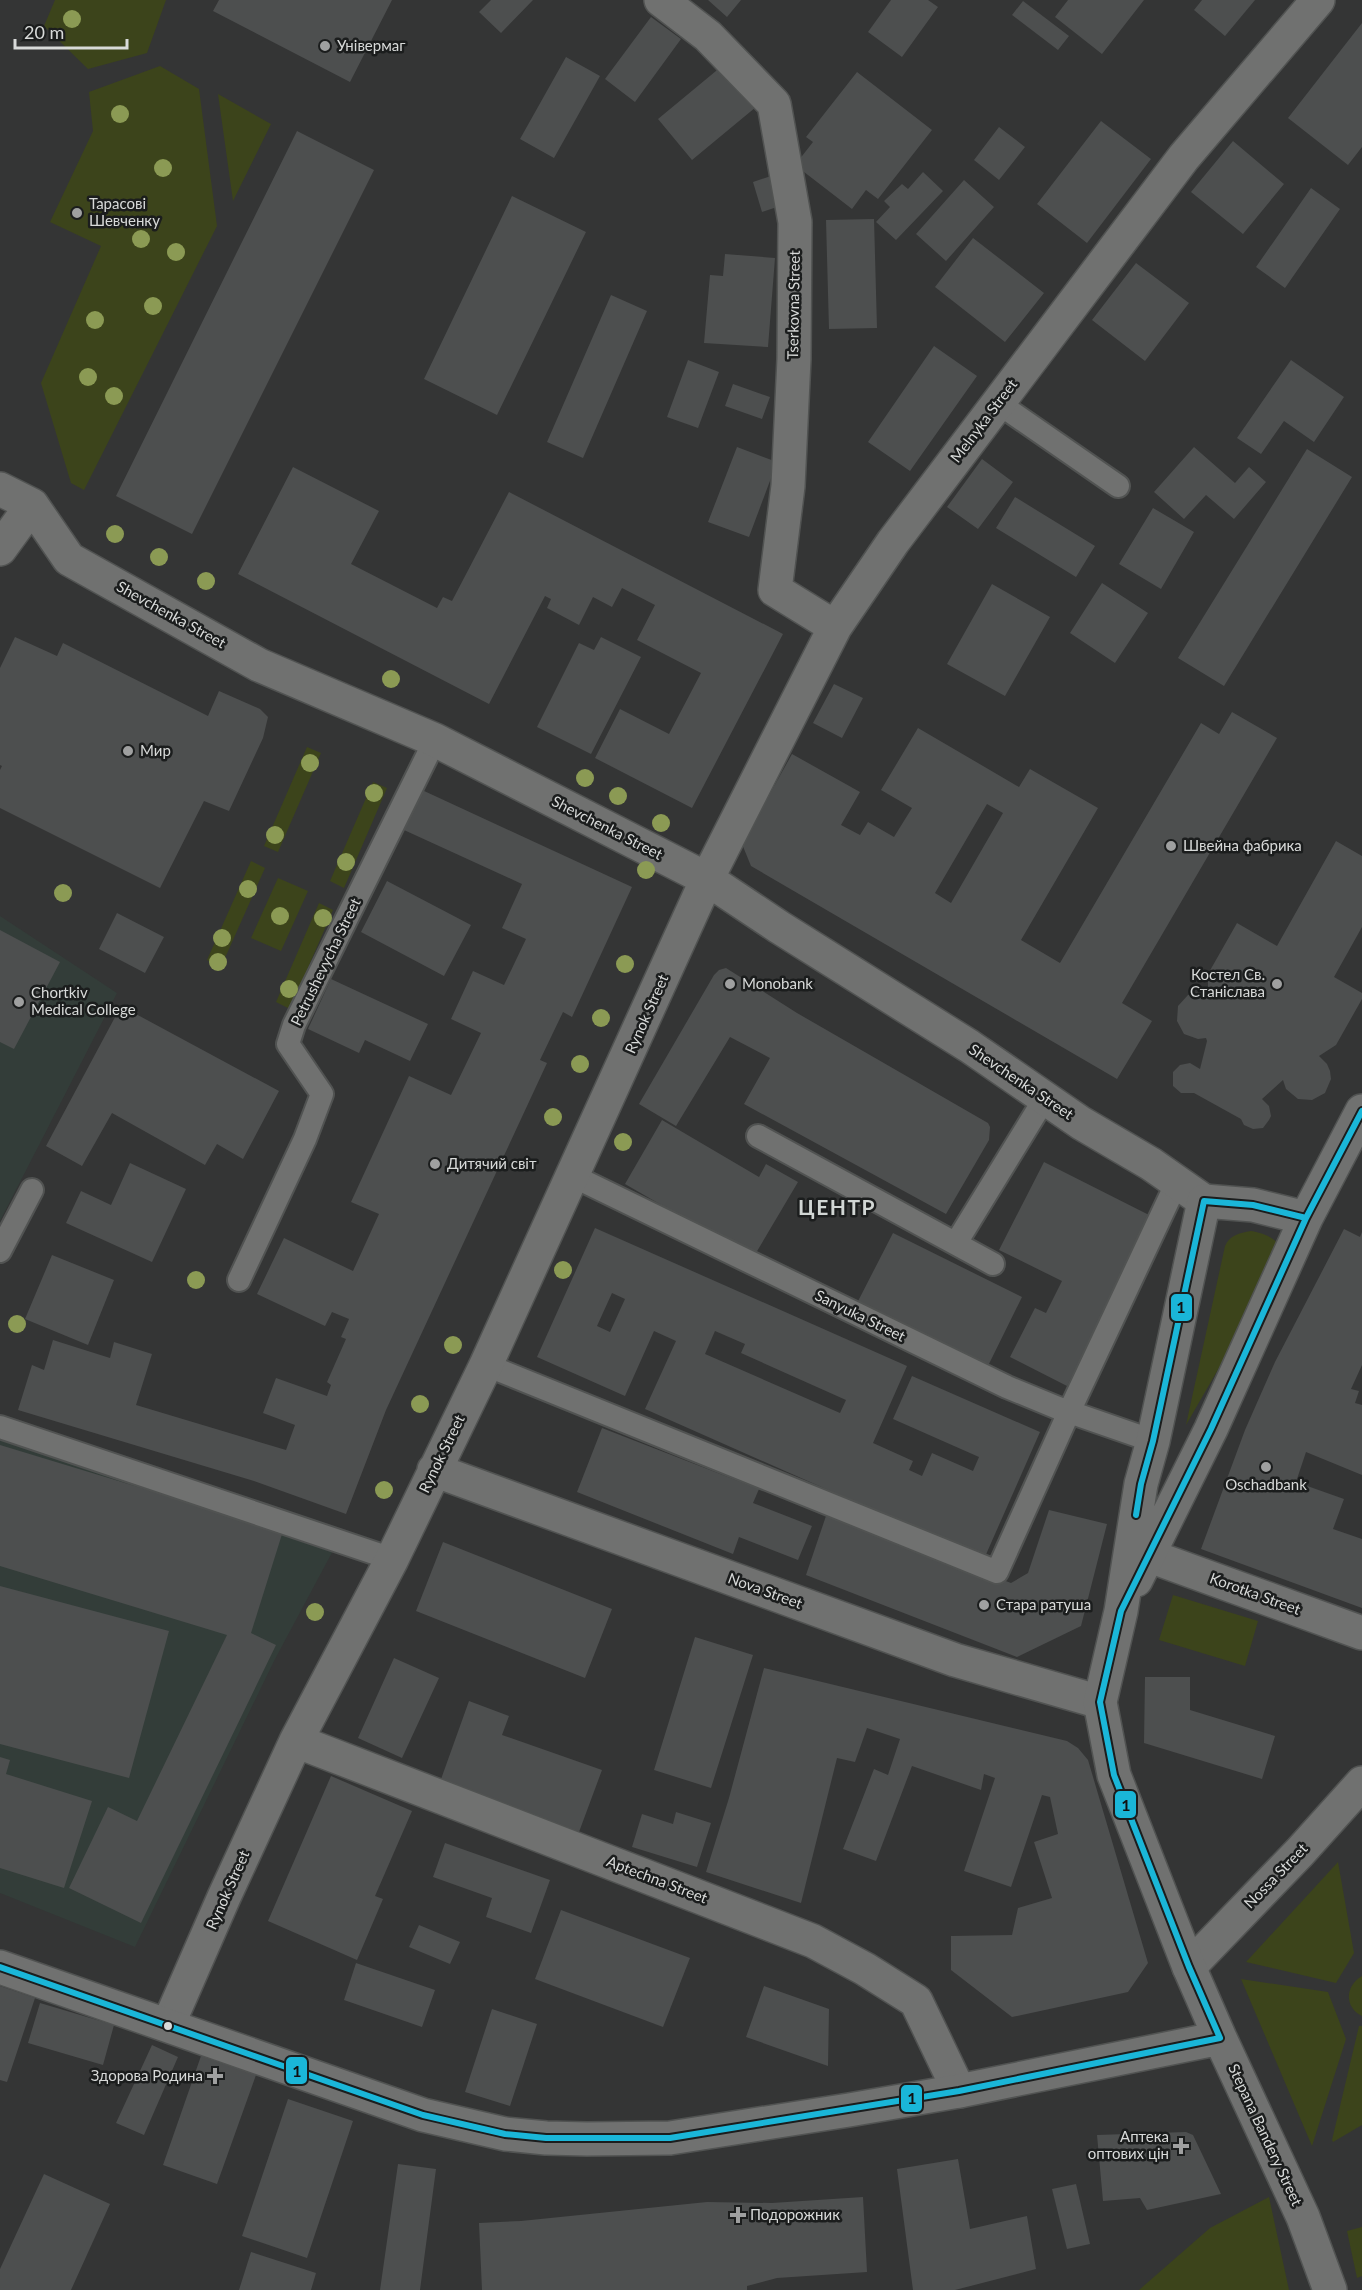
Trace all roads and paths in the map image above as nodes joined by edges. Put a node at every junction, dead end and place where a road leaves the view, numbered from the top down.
1 (661, 0) edge
2 (1318, 0) edge
3 (998, 403) junction
4 (1118, 486) dead end
5 (0, 489) edge
6 (32, 505) junction
7 (0, 549) edge
8 (835, 627) junction
9 (435, 740) junction
10 (707, 879) junction
11 (1045, 1098) junction
12 (1362, 1111) edge
13 (758, 1136) dead end
14 (573, 1176) junction
15 (1177, 1182) junction
16 (32, 1190) dead end
17 (1204, 1201) junction
18 (1306, 1218) junction
19 (956, 1243) junction
20 (0, 1251) edge
21 (993, 1264) dead end
22 (239, 1280) dead end
23 (486, 1365) junction
24 (1069, 1412) junction
25 (0, 1427) edge
26 (1153, 1441) junction
27 (434, 1470) junction
28 (1147, 1555) junction
29 (392, 1559) junction
30 (1121, 1611) junction
31 (1362, 1633) edge
32 (1100, 1702) junction
33 (296, 1741) junction
34 (1362, 1783) edge
35 (0, 1967) edge
36 (1189, 1967) junction
37 (168, 2025) junction
38 (1220, 2038) junction
39 (959, 2091) junction
40 (1330, 2290) edge

1 - 8 street, Tserkovna Street
2 - 3 street, Melnyka Street
3 - 4 lane
3 - 8 street, Melnyka Street
5 - 6 street, Shevchenka Street
6 - 7 street
6 - 9 street, Shevchenka Street
8 - 10 street, Melnyka Street
9 - 10 street, Shevchenka Street
9 - 22 lane, Petrushevycha Street
10 - 11 street, Shevchenka Street
10 - 14 street, Rynok Street
11 - 15 street, Shevchenka Street
11 - 19 lane
12 - 18 street, Stepana Bandery Street
13 - 19 lane
14 - 23 street, Rynok Street
14 - 24 lane, Sanyuka Street
15 - 17 street, Shevchenka Street
15 - 24 lane
16 - 20 lane
17 - 18 street
17 - 26 street, Stepana Bandery Street
18 - 28 street, Stepana Bandery Street
19 - 21 lane
23 - 24 lane
23 - 27 street, Rynok Street
24 - 26 lane, Sanyuka Street
25 - 29 lane
26 - 30 street, Stepana Bandery Street
27 - 29 street, Rynok Street
27 - 32 street, Nova Street
28 - 30 street, Stepana Bandery Street
28 - 31 street, Korotka Street
29 - 33 street, Rynok Street
30 - 32 street, Stepana Bandery Street
32 - 36 street, Stepana Bandery Street
33 - 37 street, Rynok Street
33 - 39 street, Aptechna Street
34 - 36 street, Nossa Street
35 - 37 street
36 - 38 street, Stepana Bandery Street
37 - 39 street
38 - 39 street
38 - 40 street, Stepana Bandery Street

